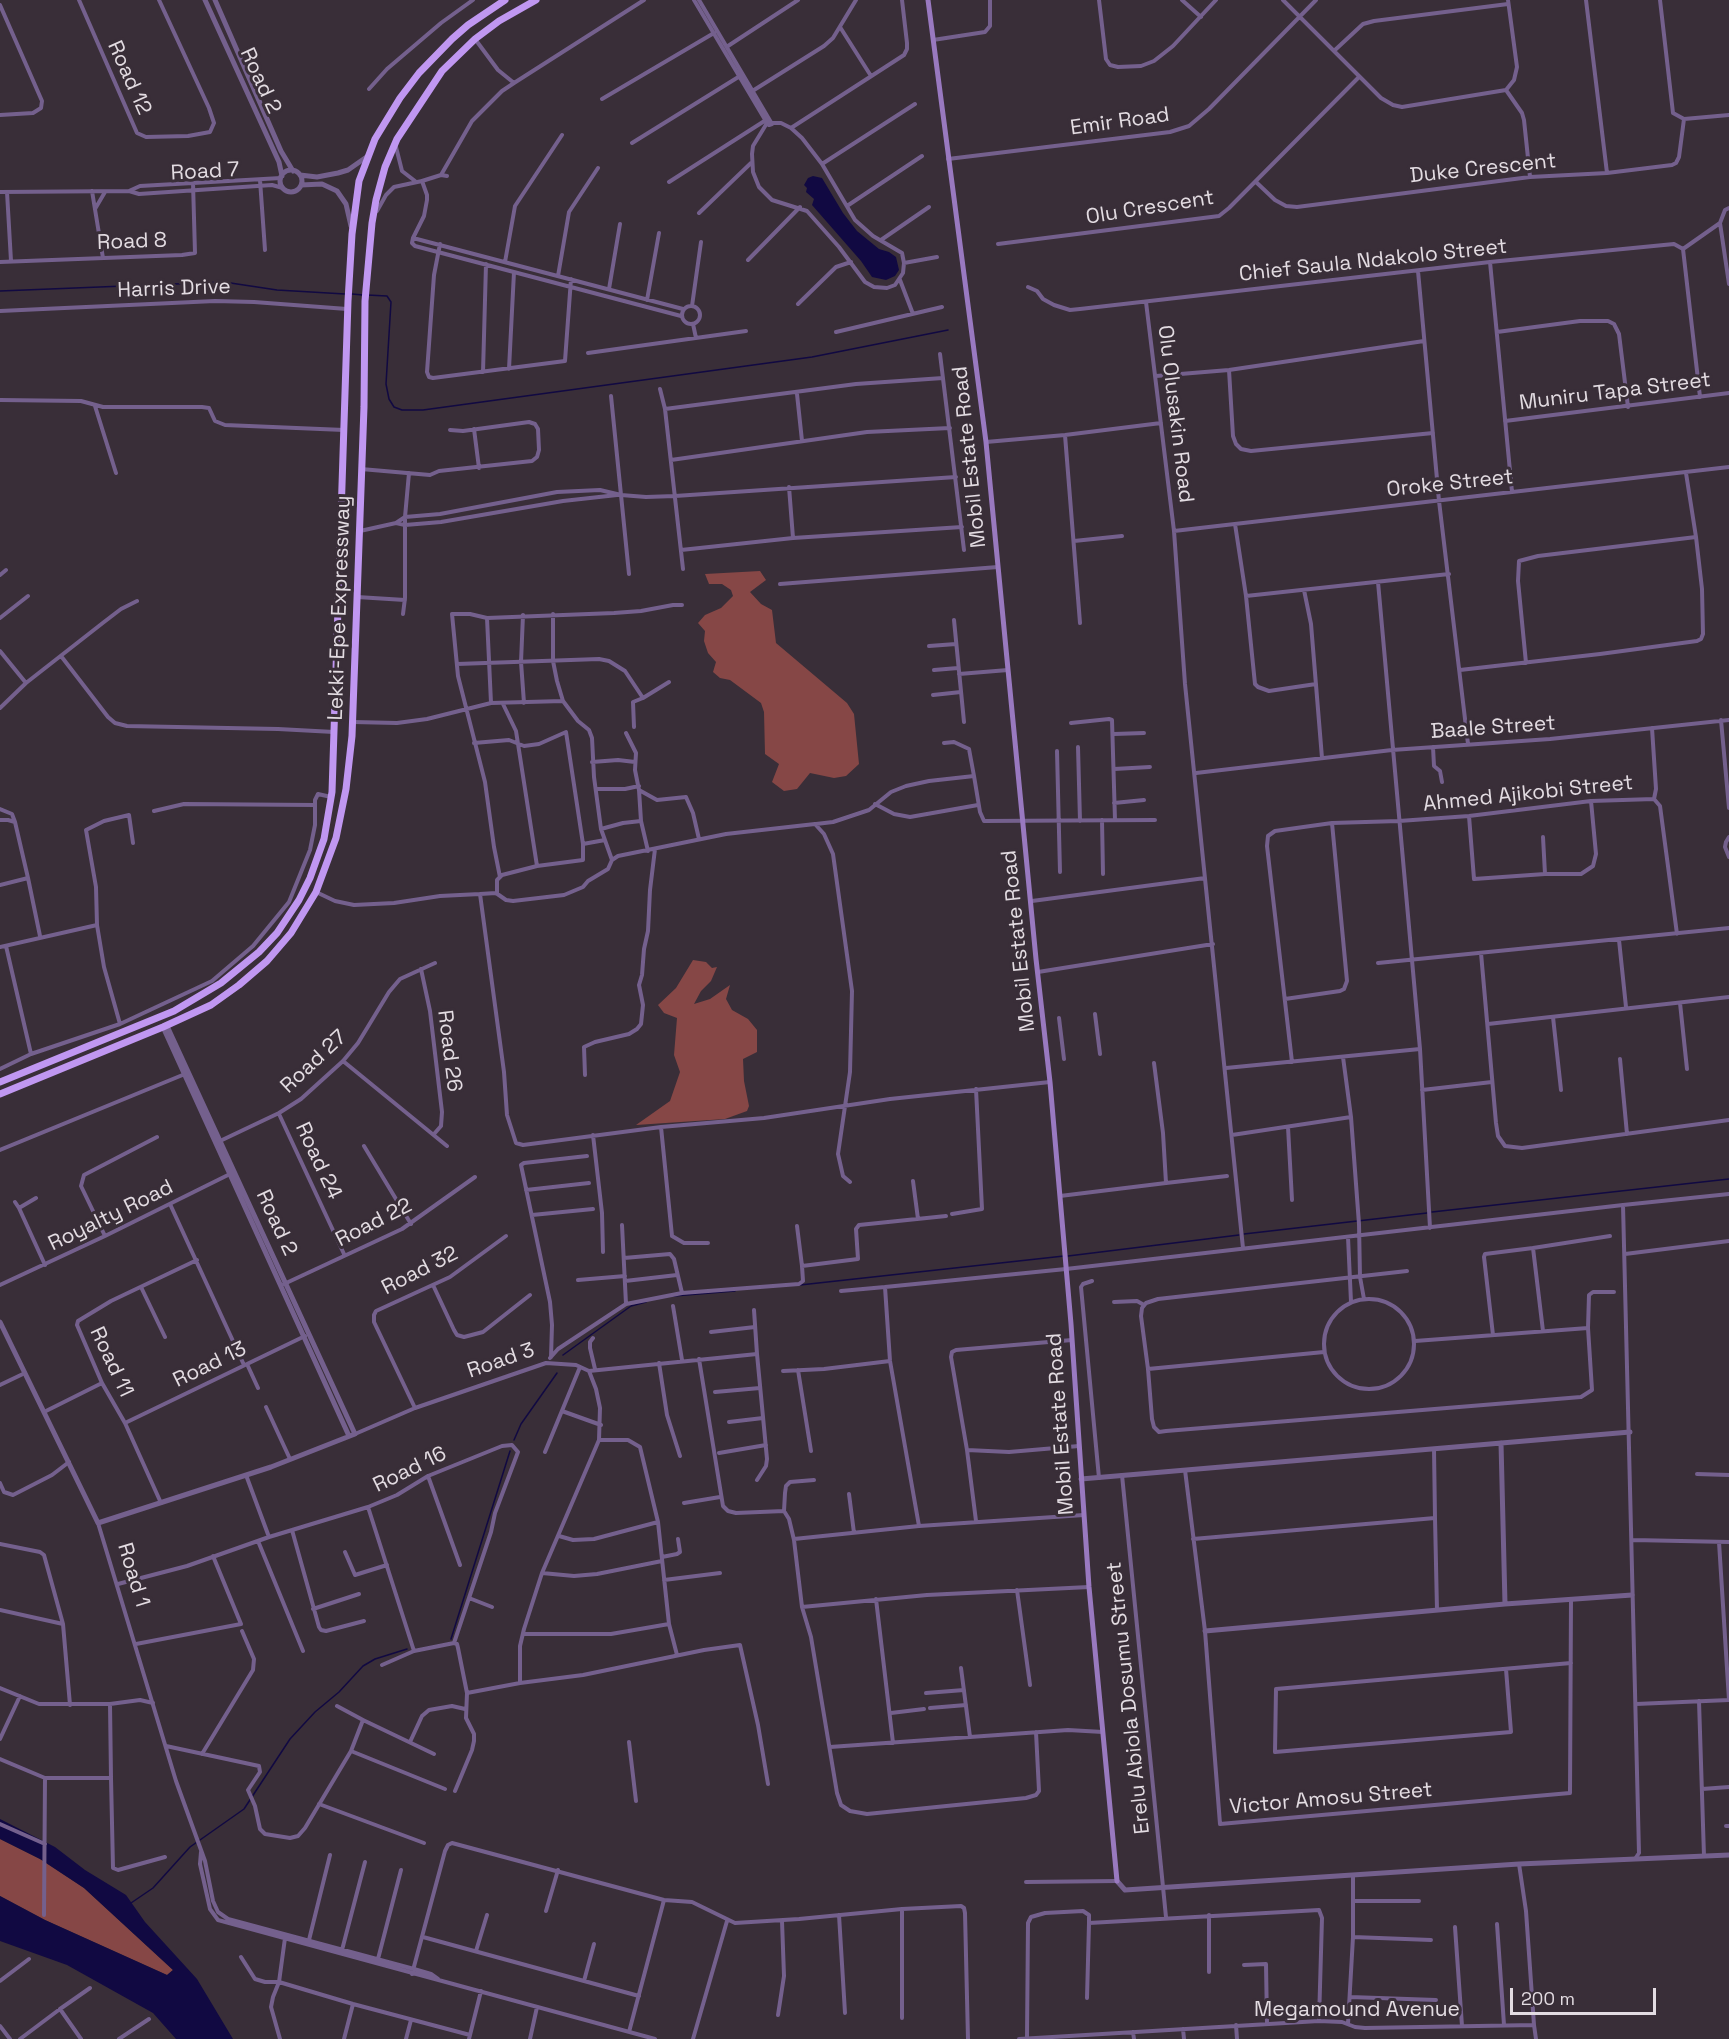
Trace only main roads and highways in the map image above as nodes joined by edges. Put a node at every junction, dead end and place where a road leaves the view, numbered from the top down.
1 (505, 0) edge
2 (536, 0) edge
3 (928, 0) edge
4 (333, 782) junction
5 (346, 783) junction
6 (0, 1082) edge
7 (0, 1094) edge
8 (1118, 1881) road end

1 - 4 highway, Lekki-Epe Expressway
2 - 5 highway, Lekki-Epe Expressway
3 - 8 main road, Mobil Estate Road
4 - 5 highway
4 - 6 highway, Lekki-Epe Expressway
5 - 7 highway, Lekki-Epe Expressway

